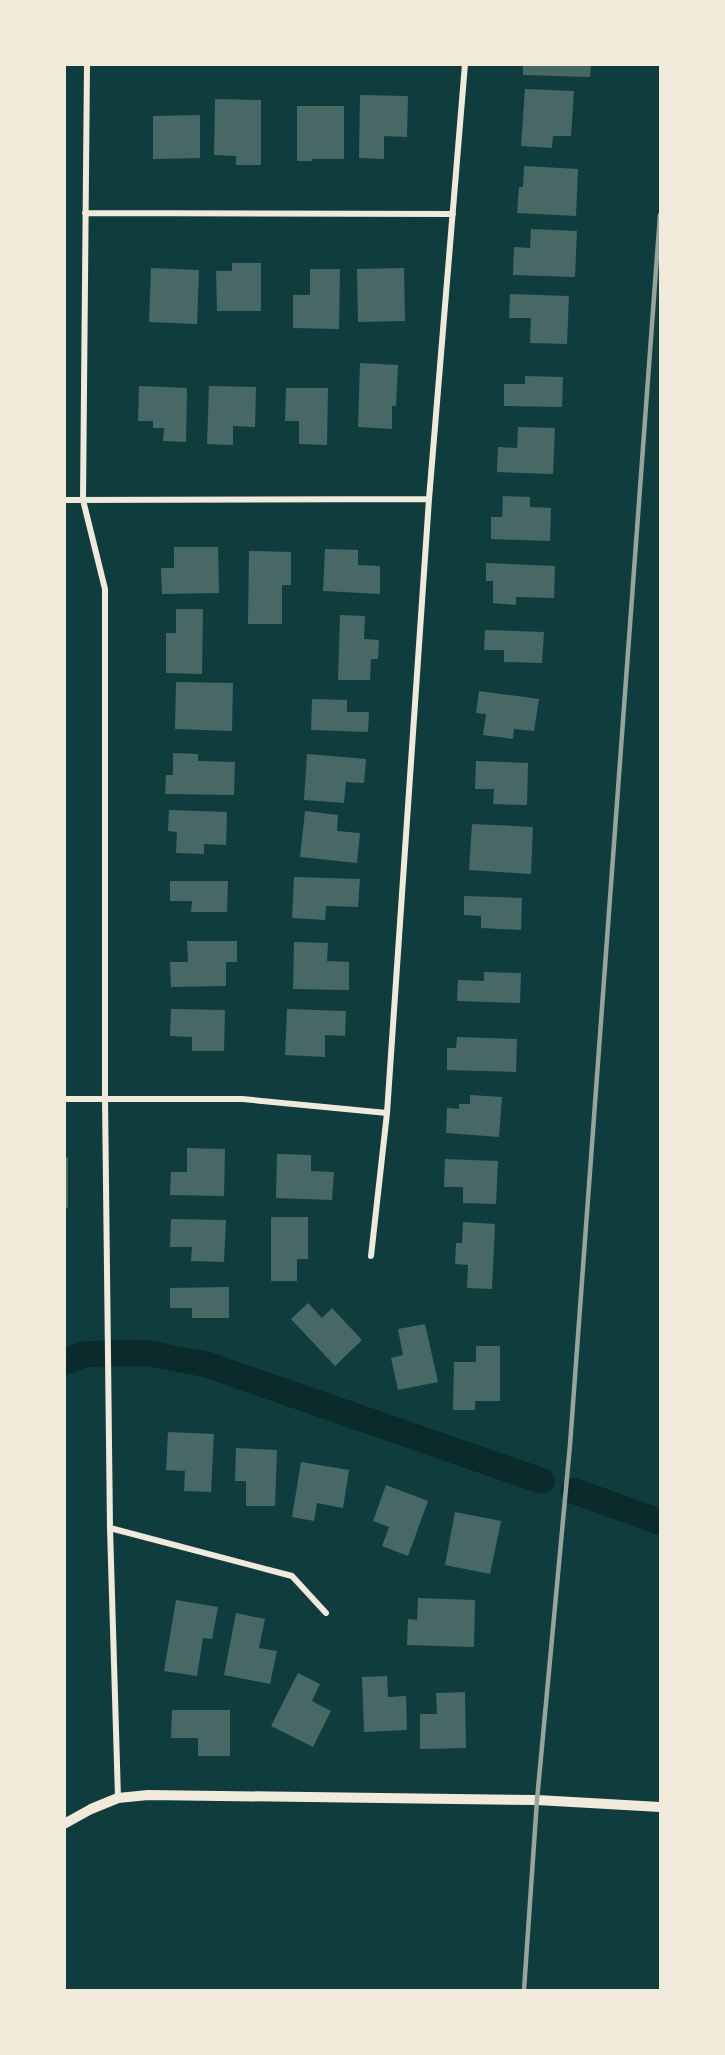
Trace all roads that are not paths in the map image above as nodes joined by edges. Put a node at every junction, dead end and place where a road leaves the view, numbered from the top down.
1 (87, 64) edge
2 (465, 64) edge
3 (85, 213) junction
4 (453, 214) junction
5 (429, 499) junction
6 (64, 500) edge
7 (83, 500) junction
8 (64, 1100) edge
9 (105, 1100) junction
10 (387, 1113) junction
11 (371, 1256) dead end
12 (110, 1528) junction
13 (326, 1613) dead end
14 (118, 1798) junction
15 (660, 1807) edge
16 (64, 1824) edge

1 - 3 street
2 - 4 street
3 - 4 street
3 - 7 street
4 - 5 street
5 - 7 street
5 - 10 street
6 - 7 street
7 - 9 street
8 - 9 street
9 - 10 street
9 - 12 street
10 - 11 street
12 - 13 street
12 - 14 street
14 - 15 street
14 - 16 street

